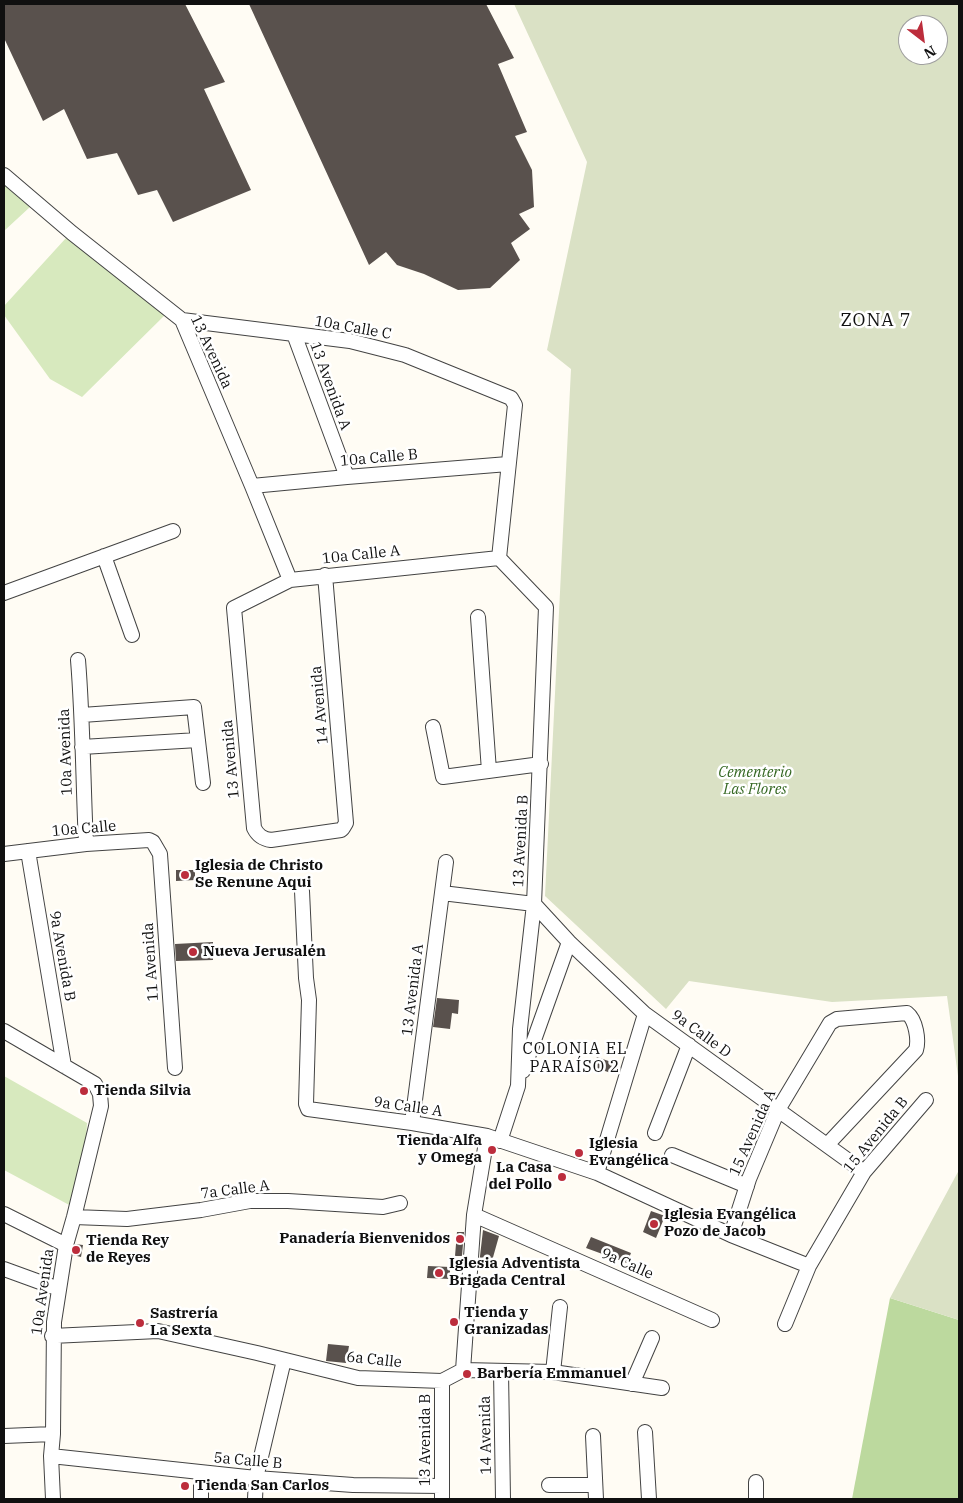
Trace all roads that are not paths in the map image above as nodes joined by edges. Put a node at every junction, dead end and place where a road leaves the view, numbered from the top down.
1 (4, 175) edge
2 (182, 320) junction
3 (294, 334) junction
4 (508, 464) junction
5 (347, 477) junction
6 (252, 486) junction
7 (173, 531) dead end
8 (104, 556) junction
9 (499, 558) junction
10 (325, 575) junction
11 (290, 580) junction
12 (4, 593) edge
13 (234, 610) joint
14 (478, 617) dead end
15 (132, 635) dead end
16 (78, 660) dead end
17 (82, 715) junction
18 (433, 727) dead end
19 (198, 740) junction
20 (82, 747) junction
21 (541, 764) junction
22 (489, 771) junction
23 (203, 783) dead end
24 (266, 839) joint
25 (86, 844) junction
26 (28, 851) junction
27 (4, 854) edge
28 (160, 854) joint
29 (446, 862) dead end
30 (302, 891) dead end
31 (442, 893) junction
32 (534, 904) junction
33 (569, 942) junction
34 (645, 1014) junction
35 (4, 1030) edge
36 (688, 1045) junction
37 (64, 1066) junction
38 (175, 1068) dead end
39 (518, 1086) junction
40 (926, 1100) dead end
41 (778, 1110) junction
42 (412, 1123) junction
43 (655, 1133) dead end
44 (494, 1138) junction
45 (827, 1145) junction
46 (672, 1155) dead end
47 (864, 1172) junction
48 (597, 1173) junction
49 (747, 1186) junction
50 (400, 1203) dead end
51 (4, 1214) edge
52 (474, 1214) junction
53 (74, 1217) junction
54 (730, 1235) junction
55 (66, 1244) junction
56 (809, 1266) junction
57 (4, 1270) edge
58 (59, 1289) junction
59 (560, 1307) dead end
60 (712, 1320) dead end
61 (785, 1324) dead end
62 (52, 1336) junction
63 (652, 1338) dead end
64 (284, 1360) junction
65 (463, 1370) junction
66 (501, 1371) junction
67 (553, 1372) junction
68 (442, 1381) junction
69 (632, 1384) junction
70 (662, 1388) dead end
71 (646, 1432) dead end
72 (53, 1434) junction
73 (4, 1436) edge
74 (593, 1436) dead end
75 (52, 1456) junction
76 (201, 1473) junction
77 (256, 1478) junction
78 (756, 1482) dead end
79 (353, 1485) junction
80 (549, 1485) dead end
81 (595, 1485) junction
82 (442, 1493) edge
83 (53, 1499) edge
84 (201, 1499) edge
85 (255, 1499) edge
86 (352, 1499) edge
87 (503, 1499) edge
88 (596, 1499) edge
89 (649, 1499) edge
90 (756, 1499) edge

1 - 2 street, 13 Avenida
2 - 3 street, 10a Calle C
2 - 6 street, 13 Avenida
3 - 4 street, 10a Calle C
3 - 5 street, 13 Avenida A
4 - 5 street, 10a Calle B
4 - 9 street
5 - 6 street, 10a Calle B
6 - 11 street, 13 Avenida
7 - 8 street
8 - 12 street
8 - 15 street
9 - 10 street, 10a Calle A
9 - 21 street, 13 Avenida B
10 - 11 street, 10a Calle A
10 - 24 street, 14 Avenida
11 - 13 street, 10a Calle A
13 - 24 street, 13 Avenida
14 - 22 street
16 - 17 street, 10a Avenida
17 - 19 street
17 - 20 street, 10a Avenida
18 - 22 street
19 - 20 street
19 - 23 street
20 - 25 street, 10a Avenida
21 - 22 street
21 - 32 street, 13 Avenida B
25 - 26 street, 10a Calle
25 - 28 street, 10a Calle
26 - 27 street, 10a Calle
26 - 37 street, 9a Avenida B
28 - 38 street, 11 Avenida
29 - 31 street, 13 Avenida A
30 - 42 street, 9a Calle A
31 - 32 street
31 - 42 street, 13 Avenida A
32 - 33 street, 9a Calle D
32 - 39 street, 13 Avenida B
33 - 34 street, 9a Calle D
33 - 39 street
34 - 36 street, 9a Calle D
34 - 48 street
35 - 37 street
36 - 41 street, 9a Calle D
36 - 43 street
37 - 53 street, 10a Avenida
39 - 44 street, 13 Avenida B
40 - 47 street, 15 Avenida B
41 - 45 street, 9a Calle D
41 - 45 street, 15 Avenida A
41 - 49 street, 15 Avenida A
42 - 44 street, 9a Calle A
44 - 48 street, 9a Calle A
44 - 52 street, 13 Avenida B
45 - 47 street, 9a Calle D
46 - 49 street
47 - 56 street, 15 Avenida B
48 - 54 street, 9a Calle A
49 - 54 street, 15 Avenida A
50 - 53 street, 7a Calle A
51 - 55 street
52 - 60 street, 9a Calle
52 - 65 street, 13 Avenida B
53 - 55 street, 10a Avenida
54 - 56 street, 9a Calle A
55 - 58 street, 10a Avenida
56 - 61 street, 15 Avenida B
57 - 58 street
58 - 62 street, 10a Avenida
59 - 67 street
62 - 64 street, 6a Calle
62 - 72 street, 10a Avenida
63 - 69 street
64 - 68 street, 6a Calle
64 - 77 street
65 - 66 street, 6a Calle
65 - 68 street, 6a Calle
66 - 67 street, 6a Calle
66 - 87 street, 14 Avenida
67 - 69 street, 6a Calle
68 - 82 street, 13 Avenida B
69 - 70 street, 6a Calle
71 - 89 street
72 - 73 street
72 - 75 street, 10a Avenida
74 - 81 street
75 - 76 street, 5a Calle B
75 - 83 street, 10a Avenida
76 - 77 street, 5a Calle B
76 - 84 street
77 - 79 street, 5a Calle B
77 - 85 street
78 - 90 street
79 - 82 street, 5a Calle B
79 - 86 street
80 - 81 street
81 - 88 street

